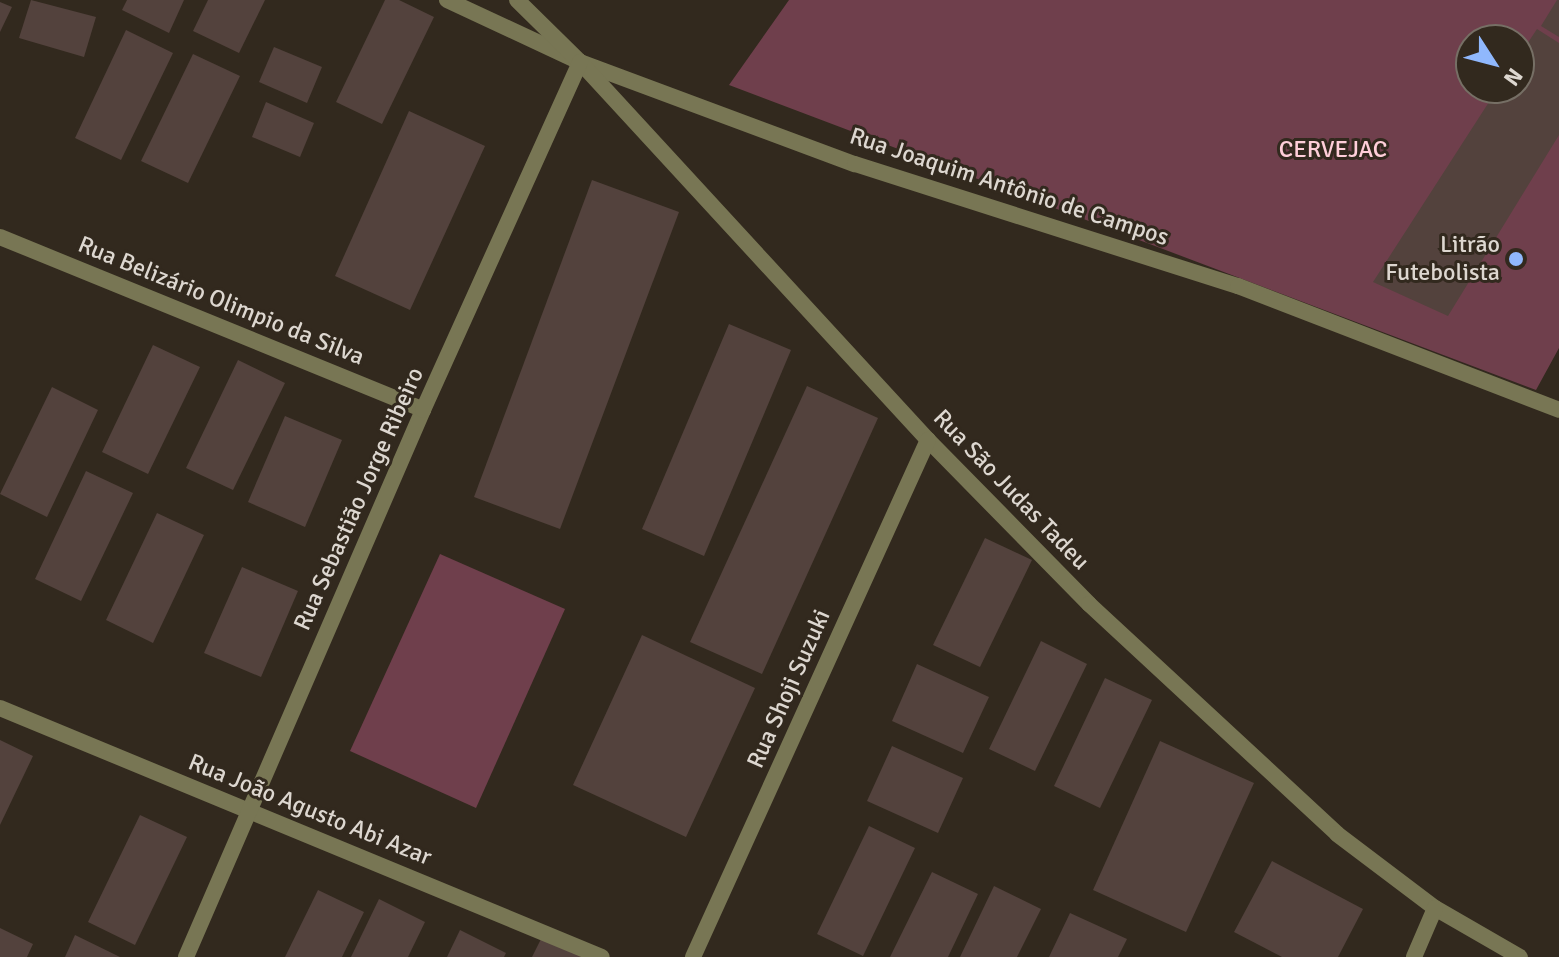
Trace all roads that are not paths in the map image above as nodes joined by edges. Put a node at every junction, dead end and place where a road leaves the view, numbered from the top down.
1 (447, 0) edge
2 (517, 0) edge
3 (580, 62) junction
4 (0, 237) edge
5 (423, 410) junction
6 (1559, 410) edge
7 (928, 440) junction
8 (0, 708) edge
9 (249, 810) junction
10 (1435, 908) junction
11 (186, 957) edge
12 (602, 957) edge
13 (693, 957) edge
14 (1414, 957) edge
15 (1520, 957) edge

1 - 3 street, Rua Joaquim Antônio de Campos
2 - 3 street, Rua São Judas Tadeu
3 - 5 street, Rua Sebastião Jorge Ribeiro
3 - 6 street, Rua Joaquim Antônio de Campos
3 - 7 street, Rua São Judas Tadeu
4 - 5 street, Rua Belizário Olimpio da Silva
5 - 9 street, Rua Sebastião Jorge Ribeiro
7 - 10 street, Rua São Judas Tadeu
7 - 13 street, Rua Shoji Suzuki
8 - 9 street, Rua João Agusto Abi Azar
9 - 11 street, Rua Sebastião Jorge Ribeiro
9 - 12 street, Rua João Agusto Abi Azar
10 - 14 street
10 - 15 street, Rua São Judas Tadeu

